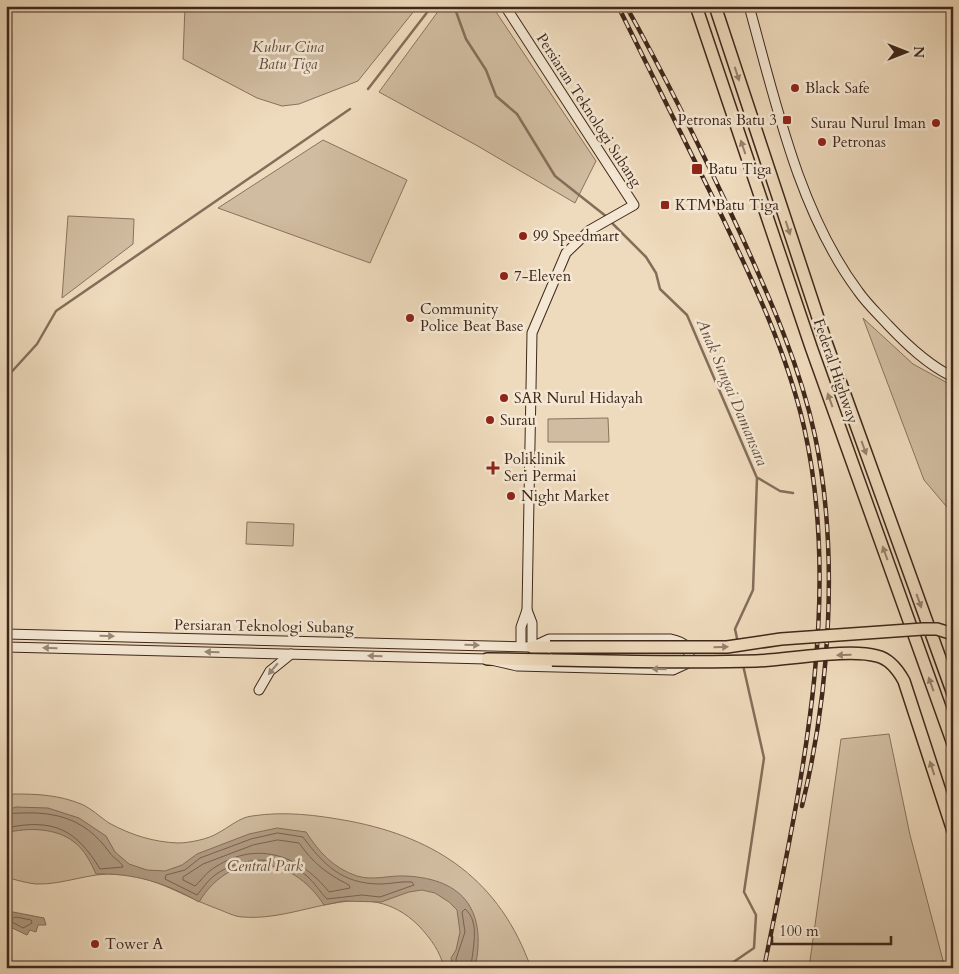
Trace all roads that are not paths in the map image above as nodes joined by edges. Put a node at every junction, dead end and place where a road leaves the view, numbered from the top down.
1 (505, 6) edge
2 (696, 6) edge
3 (715, 6) edge
4 (749, 6) edge
5 (953, 377) edge
6 (527, 610) junction
7 (532, 622) junction
8 (6, 634) edge
9 (953, 634) edge
10 (549, 643) junction
11 (424, 644) junction
12 (527, 646) junction
13 (6, 647) edge
14 (291, 654) junction
15 (424, 657) junction
16 (487, 658) junction
17 (259, 690) dead end
18 (953, 694) edge
19 (953, 744) edge
20 (953, 831) edge

1 - 6 main road, Persiaran Teknologi Subang
19 -> 2 highway, Federal Highway
3 -> 18 highway, Federal Highway
4 - 5 main road
6 - 7 main road, Persiaran Teknologi Subang
6 - 12 main road, Persiaran Teknologi Subang
7 - 10 main road
7 - 12 main road, Persiaran Teknologi Subang
8 -> 11 main road, Persiaran Teknologi Subang
10 -> 9 highway, bridge
10 - 12 highway
10 -> 16 main road, Persiaran Teknologi Subang
11 -> 12 main road, Persiaran Teknologi Subang
11 - 15 main road
14 -> 13 main road, Persiaran Teknologi Subang
15 -> 14 main road, Persiaran Teknologi Subang
14 -> 17 main road
15 - 16 main road, Persiaran Teknologi Subang
20 -> 16 highway, bridge

